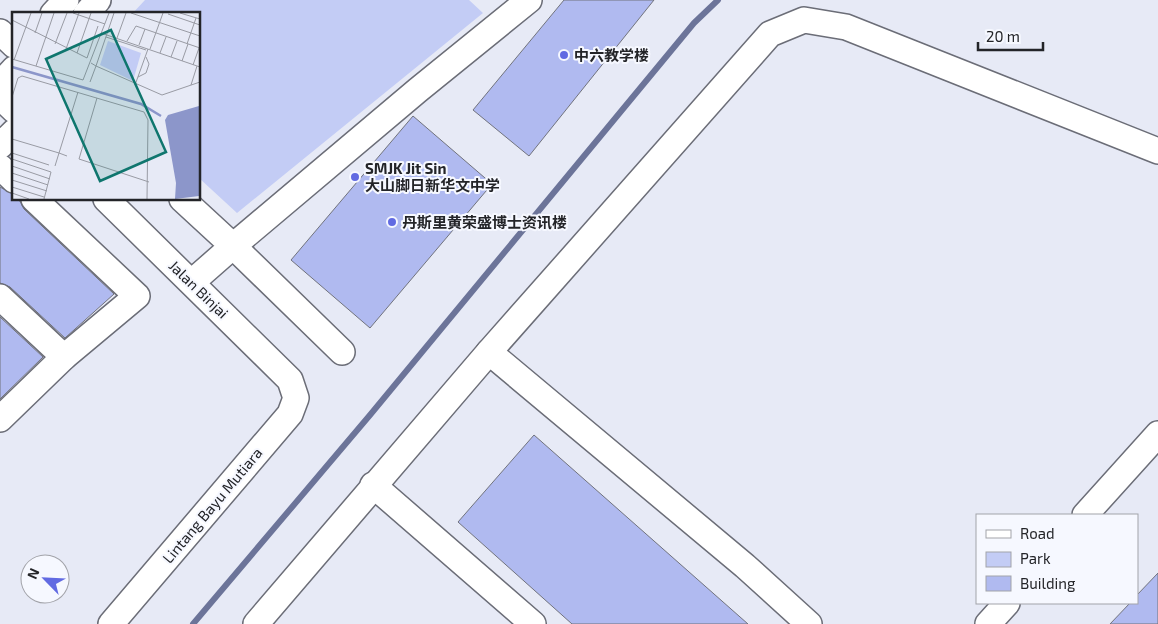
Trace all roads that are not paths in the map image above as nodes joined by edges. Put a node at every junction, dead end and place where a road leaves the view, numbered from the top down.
1 (66, 0) edge
2 (98, 0) edge
3 (522, 2) edge
4 (55, 12) edge
5 (88, 12) edge
6 (0, 32) edge
7 (12, 43) edge
8 (12, 71) edge
9 (0, 84) edge
10 (0, 97) edge
11 (12, 108) edge
12 (12, 134) edge
13 (0, 146) edge
14 (1158, 151) edge
15 (0, 167) edge
16 (12, 178) edge
17 (35, 200) edge
18 (107, 200) edge
19 (183, 200) edge
20 (233, 246) junction
21 (192, 282) junction
22 (0, 297) edge
23 (342, 352) dead end
24 (489, 352) junction
25 (64, 357) junction
26 (290, 380) joint
27 (0, 419) edge
28 (1158, 434) edge
29 (373, 486) junction
30 (1086, 514) edge
31 (1006, 604) edge
32 (111, 624) edge
33 (256, 624) edge
34 (533, 624) edge
35 (809, 624) edge
36 (988, 624) edge

1 - 4 street
2 - 5 street
3 - 20 street
6 - 7 street
8 - 9 street
10 - 11 street
12 - 13 street
14 - 24 street
15 - 16 street
17 - 25 street
18 - 21 street, Jalan Binjai
19 - 20 street
20 - 21 street
20 - 23 street
21 - 26 street, Jalan Binjai
22 - 25 street
24 - 29 street
24 - 35 street
25 - 27 street
26 - 32 street, Lintang Bayu Mutiara
28 - 30 street
29 - 33 street
29 - 34 street
31 - 36 street

